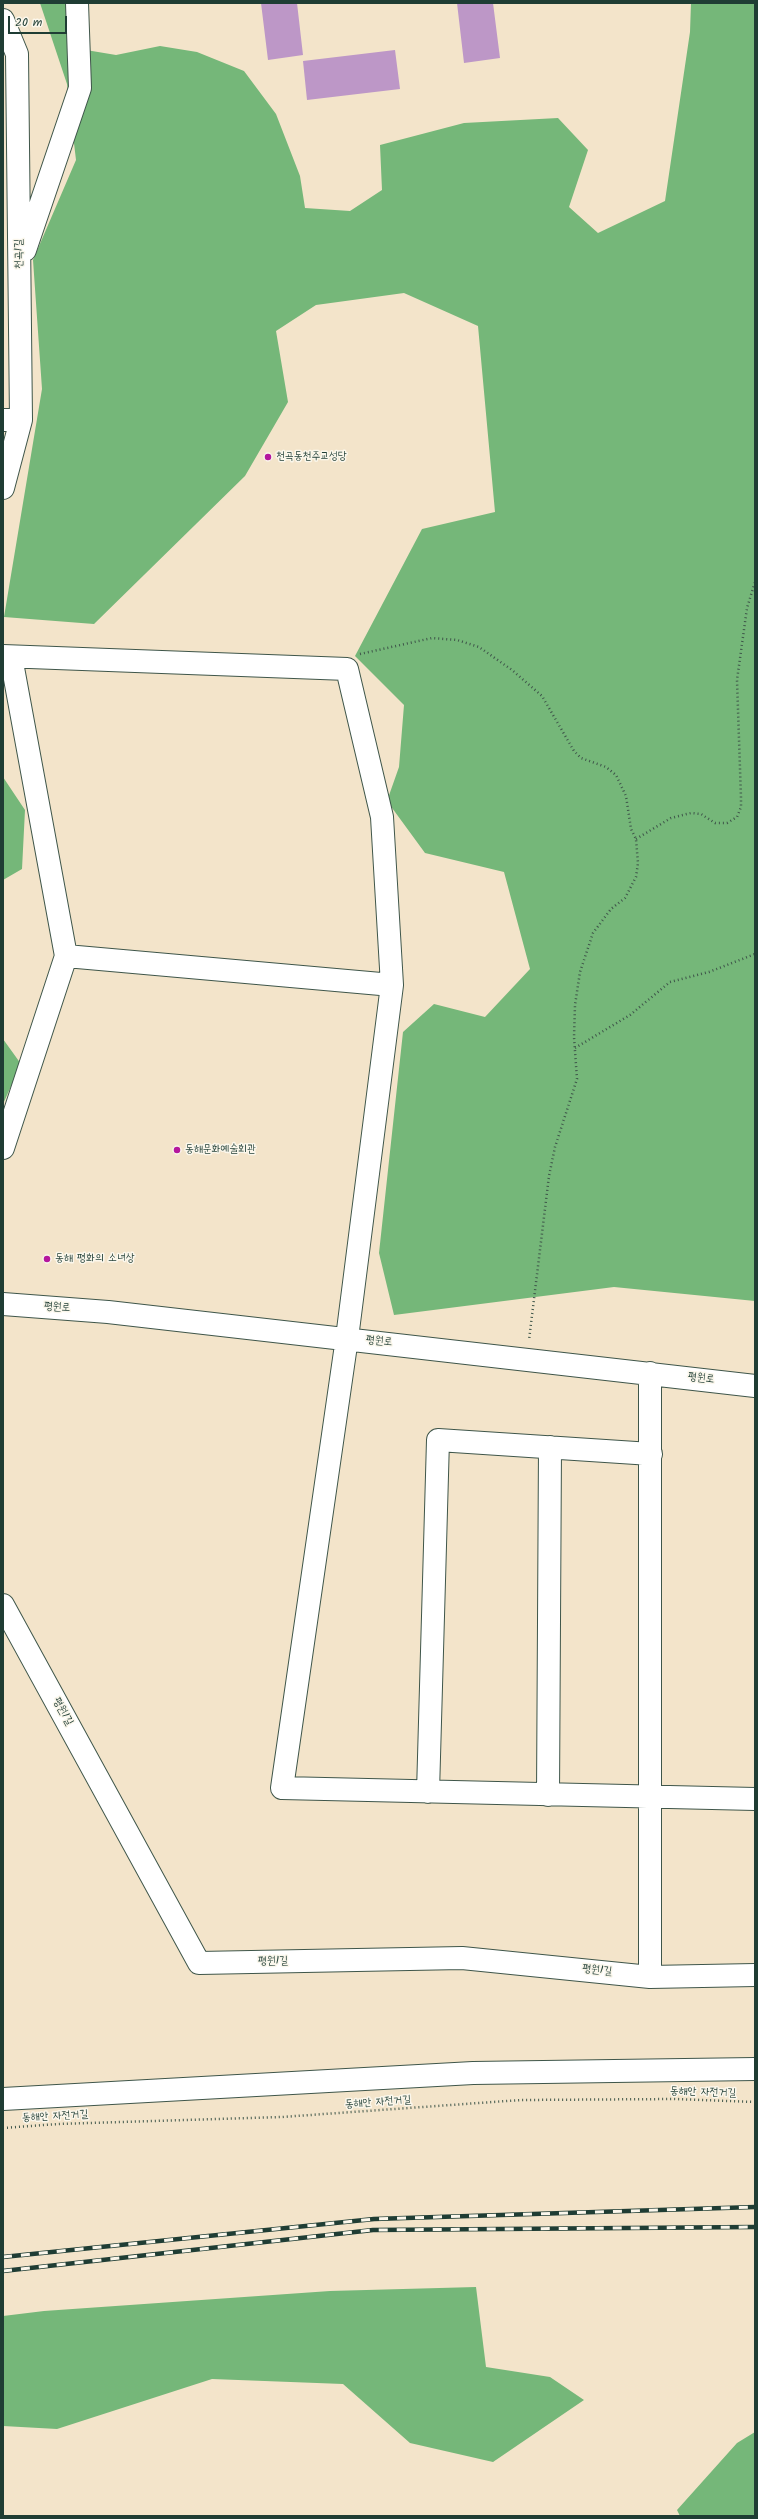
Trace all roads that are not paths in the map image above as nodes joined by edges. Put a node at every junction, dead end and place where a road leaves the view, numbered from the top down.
1 (77, 3) edge
2 (3, 20) edge
3 (20, 266) junction
4 (12, 420) edge
5 (3, 488) edge
6 (7, 657) edge
7 (66, 956) junction
8 (392, 985) junction
9 (3, 1148) edge
10 (3, 1304) edge
11 (347, 1338) junction
12 (650, 1373) junction
13 (755, 1386) edge
14 (550, 1447) junction
15 (651, 1454) junction
16 (3, 1605) edge
17 (428, 1792) junction
18 (548, 1795) junction
19 (650, 1798) junction
20 (755, 1799) edge
21 (755, 1975) edge
22 (650, 1977) junction
23 (755, 2069) edge
24 (3, 2099) edge

1 - 3 street
2 - 3 street, 천곡1길
3 - 4 street, 천곡1길
4 - 5 street, 천곡1길
6 - 7 street
6 - 8 street
7 - 8 street
7 - 9 street
8 - 11 street
10 - 11 street, 평원로
11 - 12 street, 평원로
11 - 17 street
12 - 13 street, 평원로
12 - 15 street
14 - 15 street
14 - 17 street
14 - 18 street
15 - 19 street
16 - 22 street, 평원1길
17 - 18 street
18 - 19 street
19 - 20 street
19 - 22 street
21 - 22 street, 평원1길
23 - 24 street

